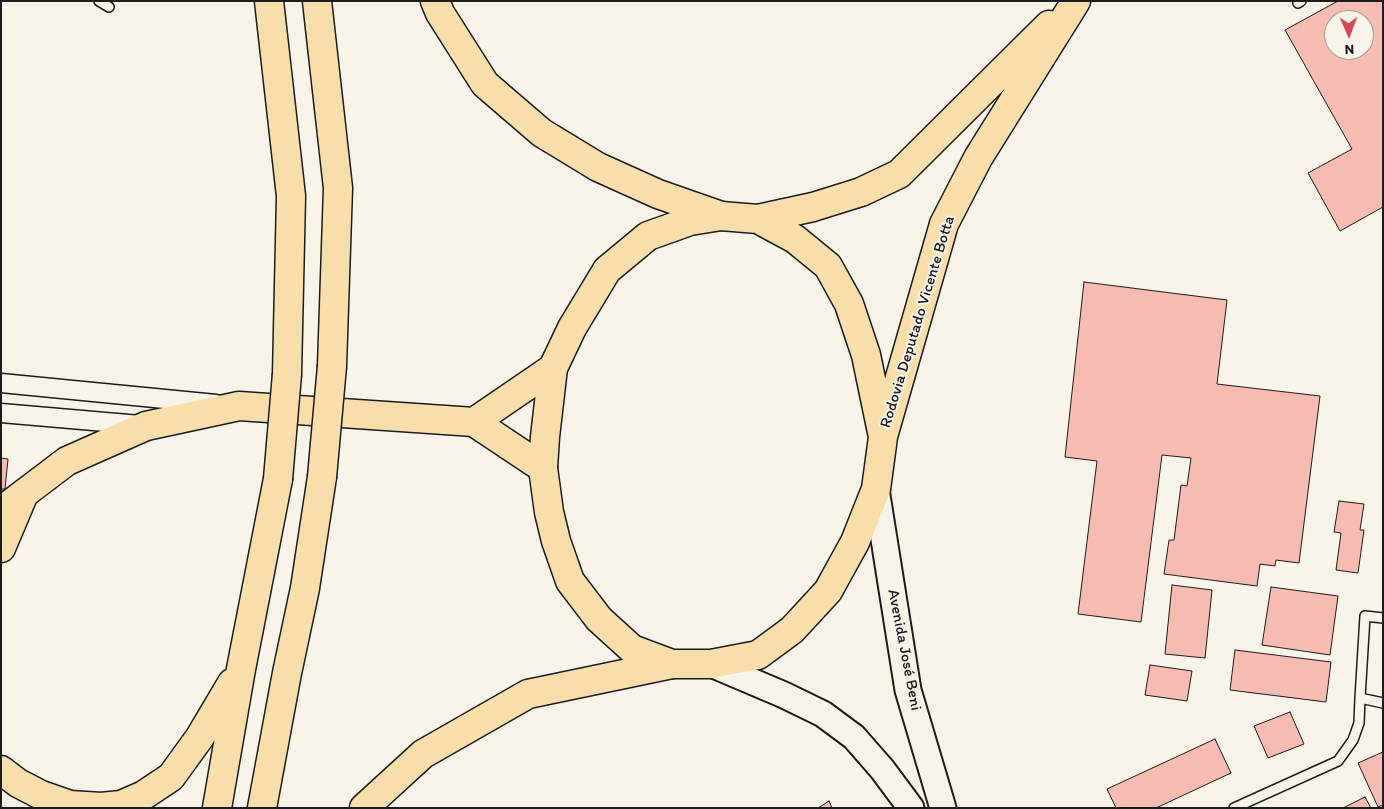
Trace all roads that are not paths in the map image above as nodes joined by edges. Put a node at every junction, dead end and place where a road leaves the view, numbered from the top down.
1 (99, 1) edge
2 (269, 1) edge
3 (317, 1) edge
4 (435, 1) edge
5 (1074, 1) edge
6 (109, 7) dead end
7 (721, 216) junction
8 (758, 219) junction
9 (553, 368) junction
10 (1, 382) edge
11 (239, 406) junction
12 (1, 413) edge
13 (474, 422) junction
14 (146, 426) junction
15 (883, 437) junction
16 (543, 468) junction
17 (876, 489) junction
18 (12, 504) edge
19 (1, 548) edge
20 (1383, 618) edge
21 (672, 664) junction
22 (711, 664) junction
23 (240, 669) junction
24 (1360, 698) junction
25 (1383, 703) edge
26 (1, 770) edge
27 (217, 808) edge
28 (262, 808) edge
29 (364, 808) edge
30 (911, 808) edge
31 (943, 808) edge
32 (1234, 808) edge

1 - 6 lane
2 - 23 main road, bridge
3 - 28 main road, bridge
4 - 7 main road
5 - 8 main road, Rodovia Deputado Vicente Botta
5 - 15 main road, Rodovia Deputado Vicente Botta
7 - 8 main road
7 - 9 main road
8 - 15 main road
9 - 13 main road
9 - 16 main road
10 - 11 street
11 - 13 main road
11 - 14 main road
12 - 14 street
13 - 16 main road
14 - 18 main road
15 - 17 main road
16 - 21 main road
17 - 22 main road
17 - 31 main road, Avenida José Beni
18 - 19 main road
20 - 24 lane
21 - 22 main road
21 - 29 main road
22 - 30 main road
23 - 26 main road
23 - 27 main road
24 - 25 lane
24 - 32 lane

